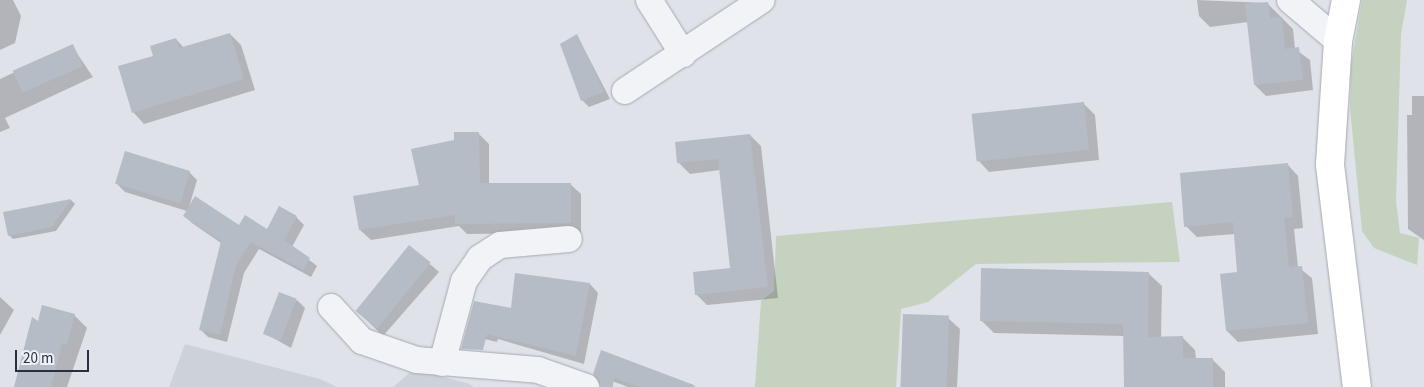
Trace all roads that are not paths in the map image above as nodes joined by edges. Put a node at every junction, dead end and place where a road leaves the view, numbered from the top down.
1 (649, 0) edge
2 (762, 0) edge
3 (1290, 0) edge
4 (1346, 0) edge
5 (1338, 41) junction
6 (683, 54) junction
7 (625, 91) dead end
8 (569, 239) dead end
9 (331, 307) dead end
10 (442, 363) junction
11 (586, 387) edge
12 (1358, 387) edge

1 - 6 street
2 - 6 street
3 - 5 street
4 - 5 street
5 - 12 street
6 - 7 street
8 - 10 street
9 - 10 street
10 - 11 street

